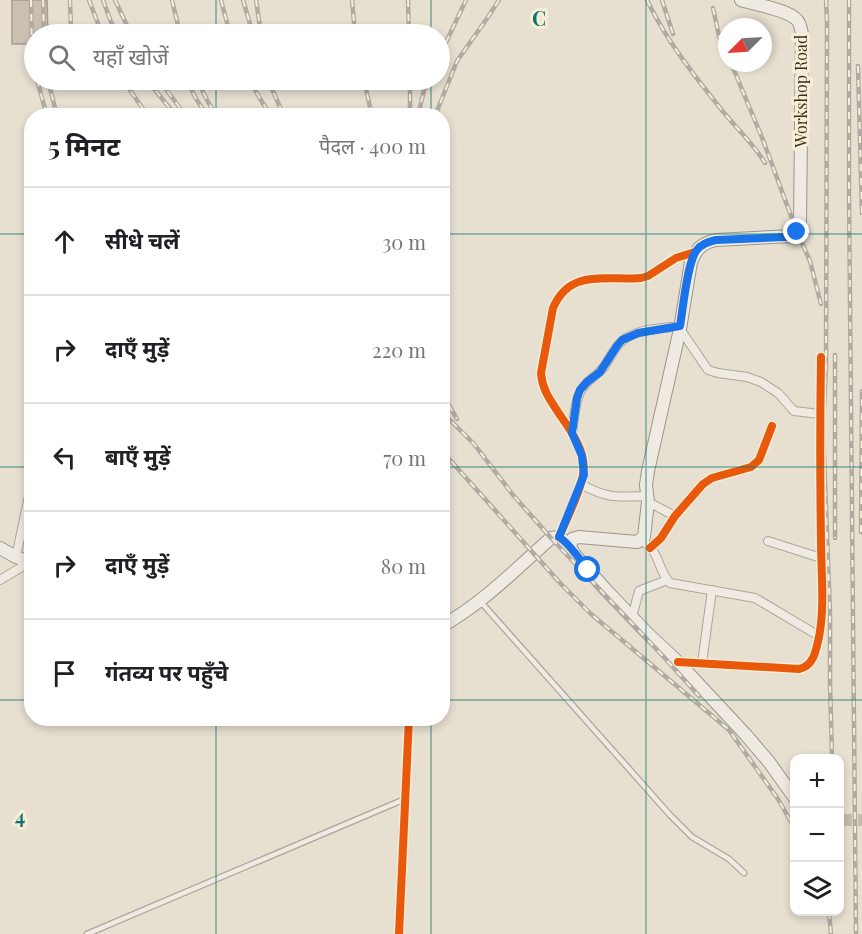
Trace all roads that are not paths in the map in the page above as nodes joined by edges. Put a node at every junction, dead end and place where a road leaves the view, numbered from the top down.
1 (741, 0) edge
2 (695, 252) junction
3 (680, 327) junction
4 (821, 357) dead end
5 (820, 414) junction
6 (772, 426) dead end
7 (572, 433) junction
8 (581, 484) junction
9 (647, 499) junction
10 (675, 516) junction
11 (24, 525) edge
12 (559, 537) junction
13 (768, 541) dead end
14 (646, 544) junction
15 (570, 546) junction
16 (0, 548) edge
17 (16, 557) junction
18 (821, 558) junction
19 (24, 560) edge
20 (24, 567) edge
21 (0, 580) edge
22 (667, 580) junction
23 (712, 590) junction
24 (480, 601) junction
25 (632, 617) junction
26 (450, 621) edge
27 (819, 636) junction
28 (678, 662) junction
29 (702, 663) junction
30 (410, 726) edge
31 (790, 790) edge
32 (405, 799) junction
33 (744, 873) dead end
34 (87, 934) edge
35 (399, 934) edge

1 - 2 main road, Workshop Road
2 - 3 main road
2 - 7 street
3 - 5 street
3 - 7 street
3 - 9 main road
4 - 5 street
5 - 18 street
6 - 10 street
7 - 8 street
8 - 9 street
8 - 12 street
9 - 10 street
9 - 14 main road
10 - 14 street
11 - 17 street
12 - 15 main road
12 - 24 main road
13 - 18 street
14 - 15 main road
14 - 22 street
15 - 25 main road
16 - 17 main road
17 - 19 main road
18 - 27 street
20 - 21 street
22 - 23 street
22 - 25 street
23 - 27 street
23 - 29 street
24 - 26 main road
24 - 33 lane
25 - 28 main road
27 - 29 street
28 - 29 street
28 - 31 main road
30 - 32 street
32 - 34 lane
32 - 35 street

